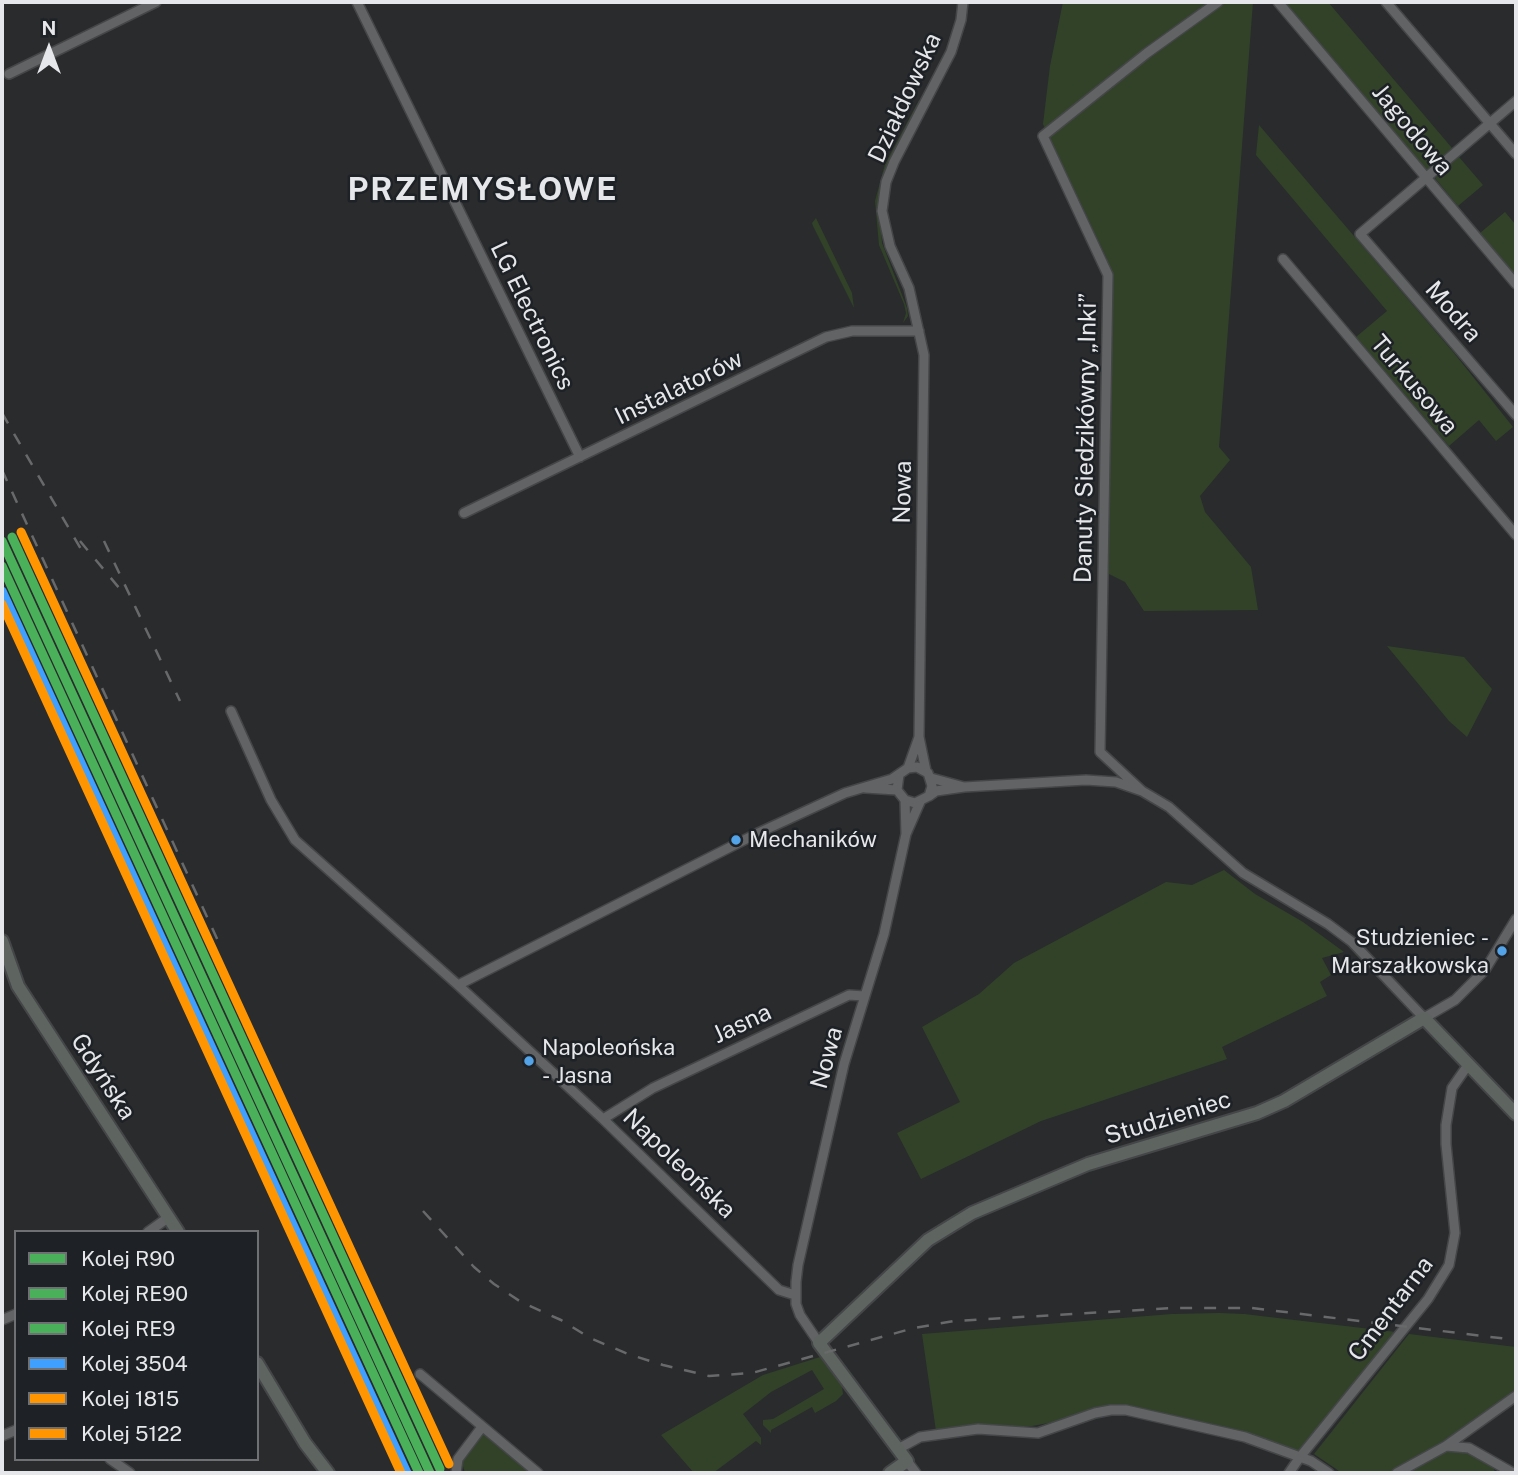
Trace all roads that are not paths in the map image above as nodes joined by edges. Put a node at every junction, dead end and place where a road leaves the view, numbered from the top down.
1 (156, 2) edge
2 (358, 2) edge
3 (963, 2) edge
4 (1218, 2) edge
5 (1278, 2) edge
6 (1387, 2) edge
7 (9, 74) dead end
8 (1516, 101) edge
9 (1491, 124) junction
10 (1516, 154) edge
11 (1426, 177) junction
12 (1283, 259) dead end
13 (1516, 284) edge
14 (919, 331) junction
15 (1516, 415) edge
16 (580, 457) junction
17 (464, 513) dead end
18 (1516, 535) edge
19 (231, 711) dead end
20 (919, 737) junction
21 (908, 768) junction
22 (928, 774) junction
23 (899, 775) junction
24 (964, 787) junction
25 (865, 788) junction
26 (897, 790) junction
27 (1142, 791) junction
28 (929, 796) junction
29 (905, 800) junction
30 (920, 802) junction
31 (906, 834) junction
32 (1516, 919) edge
33 (2, 941) edge
34 (458, 985) junction
35 (864, 996) junction
36 (1424, 1018) junction
37 (1468, 1065) junction
38 (1516, 1114) edge
39 (603, 1119) junction
40 (169, 1217) junction
41 (151, 1230) edge
42 (177, 1230) edge
43 (795, 1294) junction
44 (819, 1343) junction
45 (259, 1366) edge
46 (420, 1374) dead end
47 (1516, 1396) edge
48 (482, 1427) junction
49 (1446, 1446) junction
50 (898, 1449) junction
51 (1300, 1457) junction
52 (113, 1461) edge
53 (907, 1461) junction
54 (130, 1473) edge
55 (328, 1473) edge
56 (456, 1473) edge
57 (538, 1473) edge
58 (890, 1473) edge
59 (916, 1473) edge
60 (1289, 1473) edge
61 (1329, 1473) edge
62 (1397, 1473) edge
63 (1513, 1473) edge

1 - 7 street
2 - 16 street, LG Electronics
3 - 14 street, Działdowska
4 - 27 street, Danuty Siedzikówny „Inki”
5 - 11 street, Jagodowa
6 - 9 street
8 - 9 street
9 - 10 street
9 - 11 street
11 - 13 street, Jagodowa
11 - 15 street, Modra
12 - 18 street, Turkusowa
14 - 16 street, Instalatorów
14 - 20 street, Nowa
16 - 17 street, Instalatorów
19 - 34 street, Napoleońska
20 - 21 street, Nowa
20 - 22 street, Nowa
21 - 22 street
21 - 23 street
22 - 24 street
22 - 28 street
23 - 25 street
23 - 26 street
24 - 27 street
24 - 28 street
25 - 26 street
25 - 34 street
26 - 29 street
27 - 36 street
28 - 30 street
29 - 30 street
29 - 31 street, Nowa
30 - 31 street, Nowa
31 - 35 street, Nowa
32 - 36 street, Studzieniec
33 - 40 main road, Gdyńska
34 - 39 street, Napoleońska
35 - 39 street, Jasna
35 - 43 street, Nowa
36 - 37 main road
36 - 44 main road, Studzieniec
37 - 38 main road
37 - 51 street, Cmentarna
39 - 43 street, Napoleońska
40 - 41 street
40 - 42 main road, Gdyńska
43 - 44 street
44 - 50 main road
45 - 55 main road
46 - 48 street
47 - 49 street
48 - 56 street
48 - 57 street
49 - 62 street
49 - 63 street
50 - 51 street
50 - 53 main road
51 - 60 street, Cmentarna
51 - 61 street
52 - 54 street
53 - 58 main road
53 - 59 street

